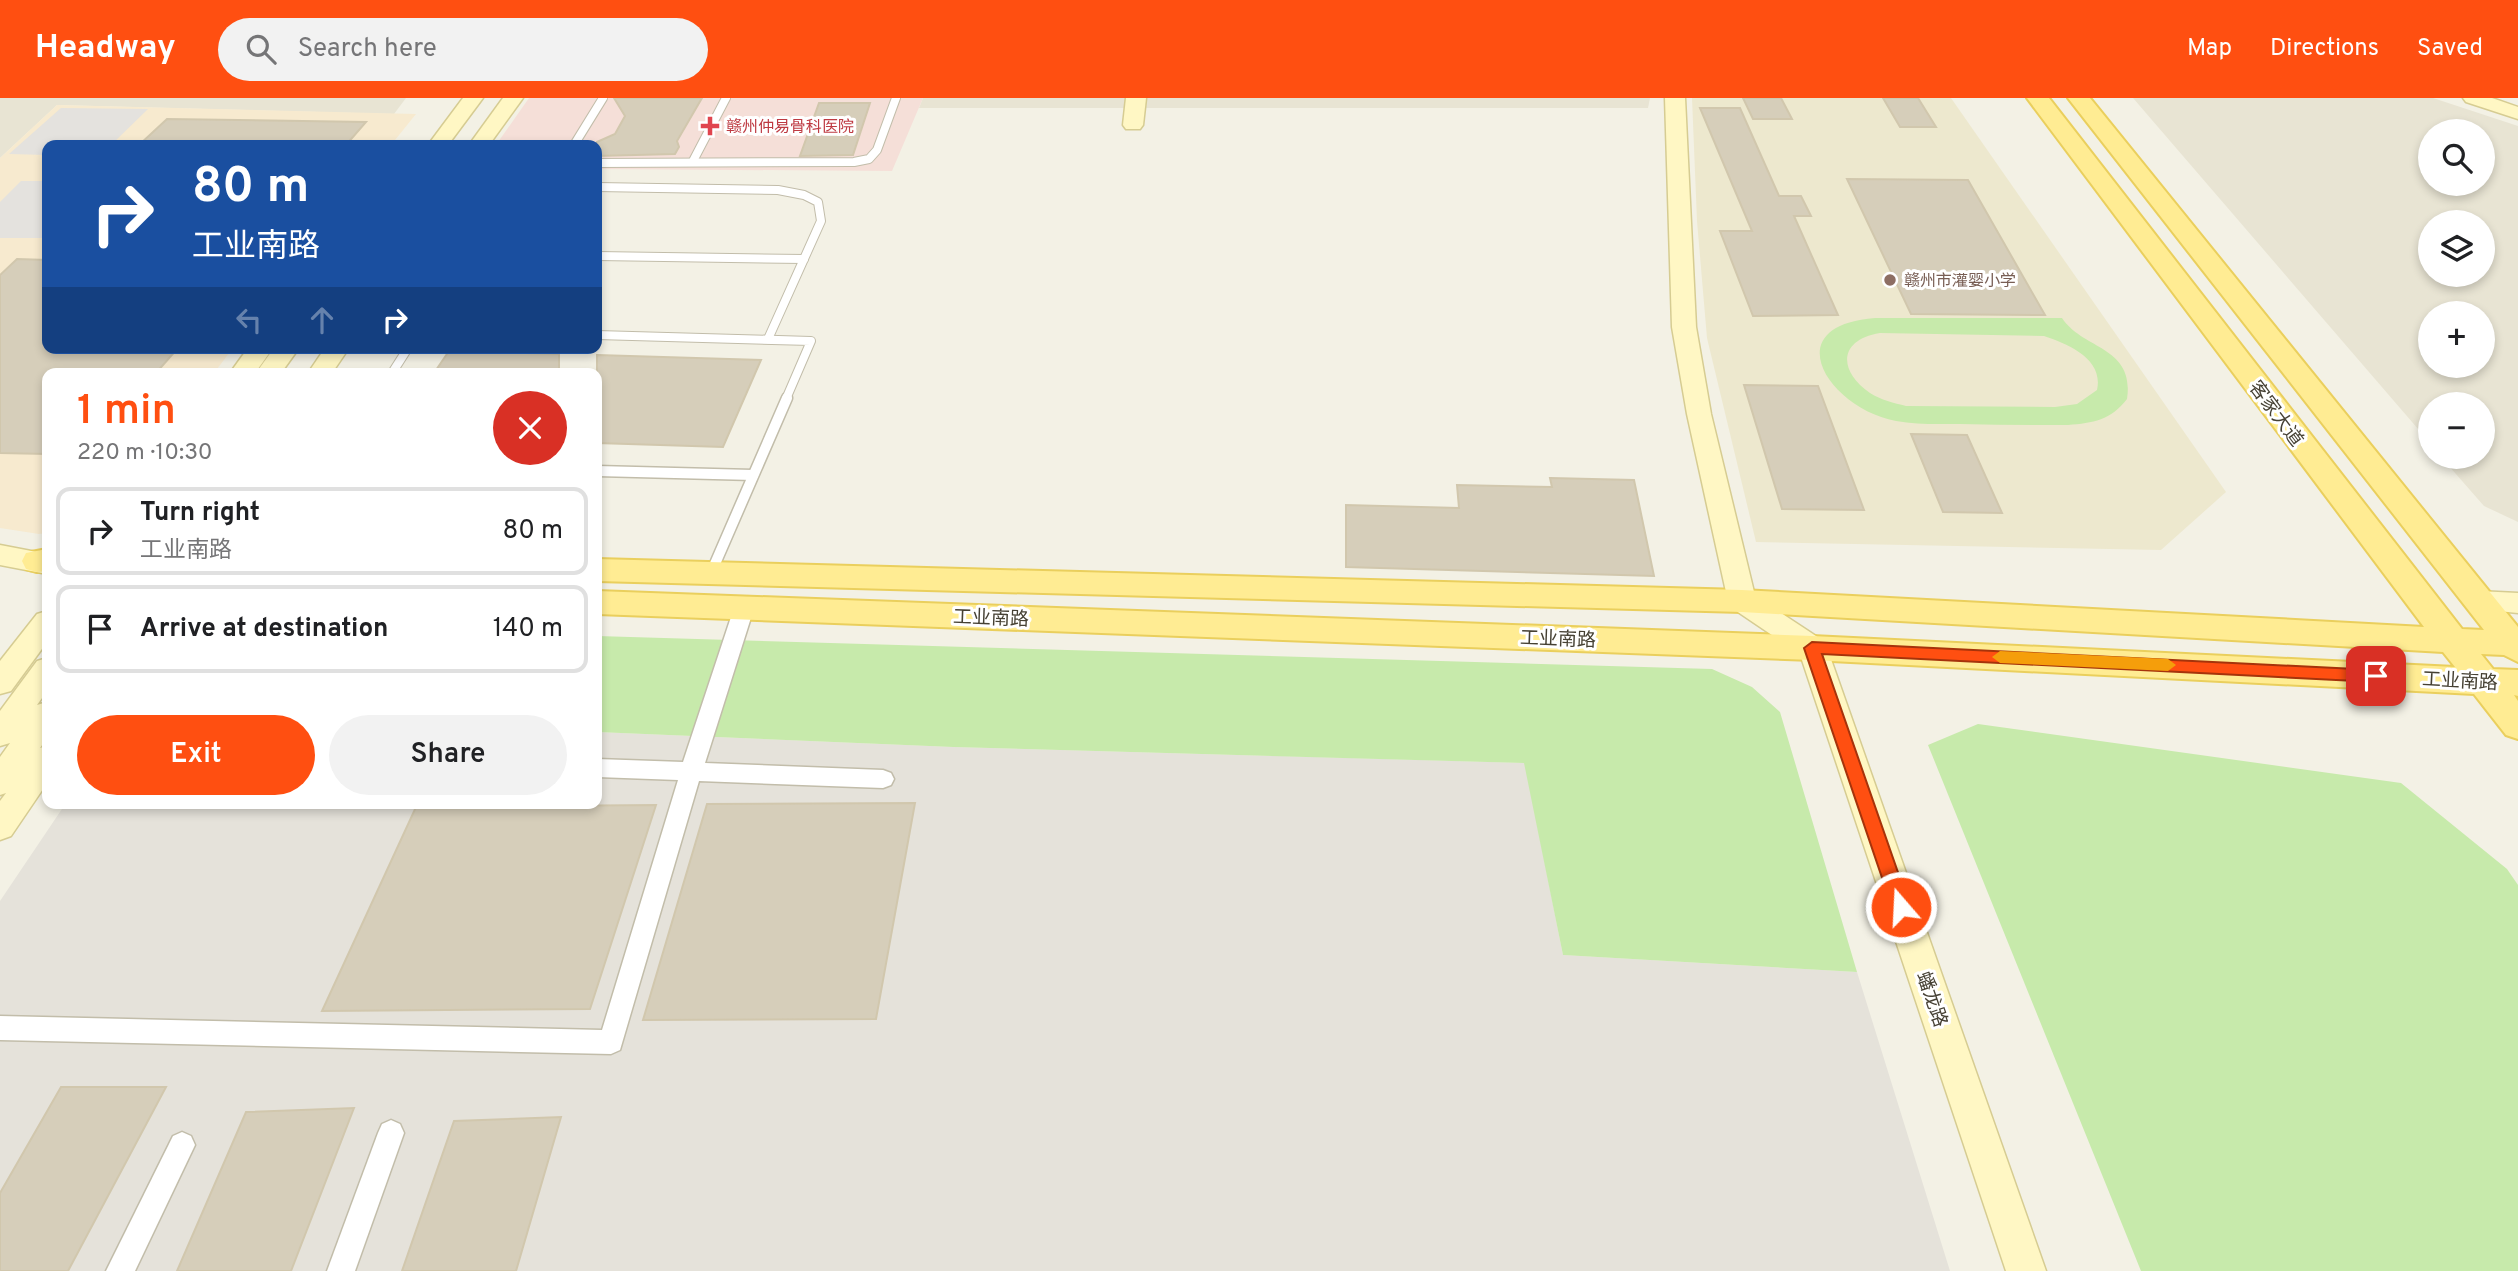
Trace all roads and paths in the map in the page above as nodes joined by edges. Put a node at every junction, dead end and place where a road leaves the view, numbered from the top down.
1 (449, 98) edge
2 (473, 98) edge
3 (492, 98) edge
4 (513, 98) edge
5 (603, 98) edge
6 (726, 98) edge
7 (896, 98) edge
8 (1136, 98) edge
9 (1675, 98) edge
10 (2038, 98) edge
11 (2079, 98) edge
12 (2473, 98) edge
13 (2502, 98) edge
14 (2518, 103) edge
15 (2518, 113) edge
16 (1133, 125) dead end
17 (430, 140) edge
18 (431, 140) edge
19 (462, 140) edge
20 (483, 140) edge
21 (577, 140) edge
22 (693, 161) junction
23 (602, 163) edge
24 (602, 187) edge
25 (602, 256) edge
26 (804, 259) junction
27 (602, 335) edge
28 (768, 339) junction
29 (256, 354) edge
30 (246, 368) edge
31 (602, 471) edge
32 (753, 475) junction
33 (0, 555) edge
34 (42, 562) edge
35 (602, 570) edge
36 (711, 573) junction
37 (1742, 601) junction
38 (2478, 601) junction
39 (602, 603) edge
40 (2518, 603) edge
41 (744, 608) junction
42 (42, 628) edge
43 (2451, 641) junction
44 (2516, 646) edge
45 (1812, 648) junction
46 (42, 676) edge
47 (2483, 681) junction
48 (0, 683) edge
49 (2518, 683) edge
50 (42, 721) edge
51 (2518, 726) edge
52 (0, 734) edge
53 (42, 765) edge
54 (602, 768) edge
55 (691, 772) junction
56 (883, 779) dead end
57 (0, 782) edge
58 (0, 827) edge
59 (0, 1028) edge
60 (391, 1133) dead end
61 (182, 1145) dead end
62 (120, 1271) edge
63 (341, 1271) edge
64 (2026, 1271) edge

1 - 17 street
2 - 18 street
3 - 19 street
4 - 20 street
5 - 21 lane
6 - 22 lane
7 - 22 lane
8 - 16 street
9 - 37 street
10 - 43 main road, 客家大道
11 - 38 main road, 客家大道
12 - 15 street
13 - 14 street
22 - 23 lane
24 - 26 lane
25 - 26 lane
26 - 28 lane
27 - 28 lane
28 - 32 lane
29 - 30 street
31 - 32 lane
32 - 36 lane
33 - 34 street
35 - 36 main road, 工业南路
36 - 37 main road, 工业南路
37 - 43 main road, 工业南路
37 - 45 street
38 - 40 street
38 - 44 main road, 客家大道
39 - 41 main road, 工业南路
41 - 45 main road, 工业南路
41 - 55 street
42 - 48 street
43 - 44 main road, 工业南路
43 - 47 main road, 客家大道
45 - 47 main road, 工业南路
45 - 64 street, 蟠龙路
46 - 52 street
47 - 49 main road, 工业南路
47 - 51 main road, 客家大道
50 - 57 street
53 - 58 street
54 - 55 street
55 - 56 street
55 - 59 street
60 - 63 street
61 - 62 street

